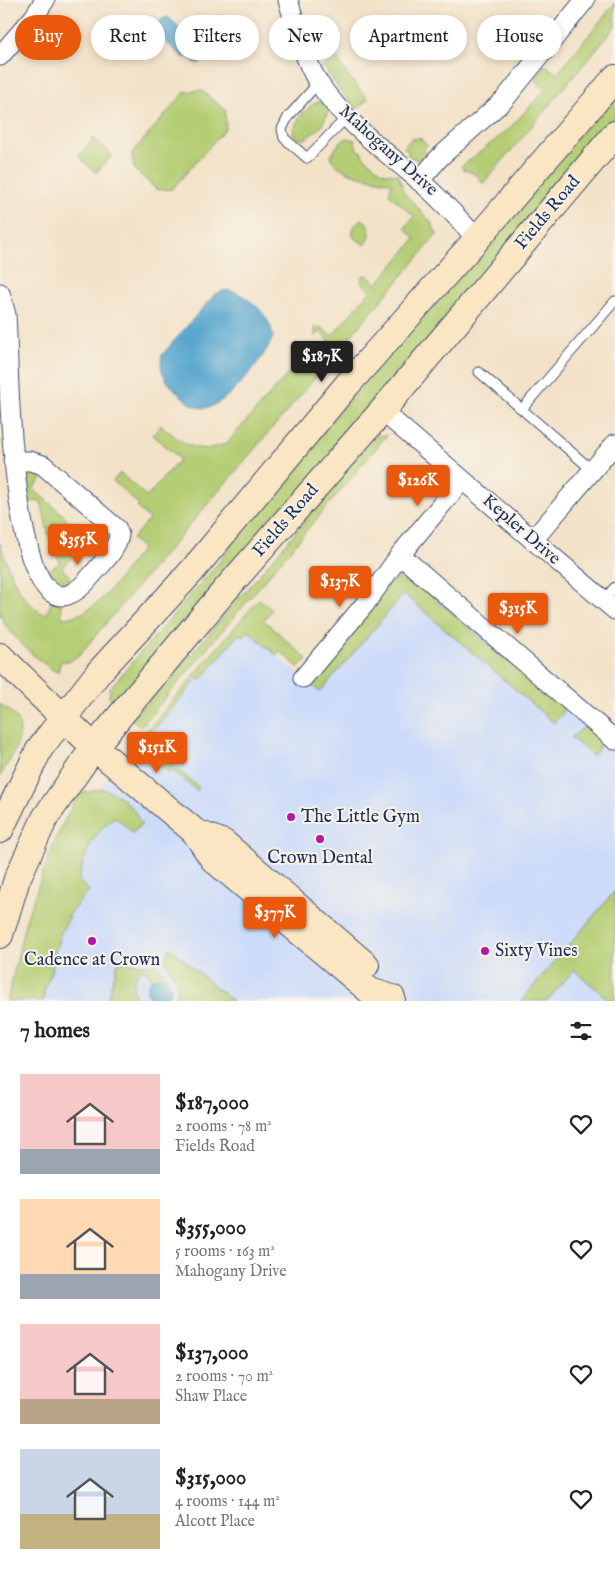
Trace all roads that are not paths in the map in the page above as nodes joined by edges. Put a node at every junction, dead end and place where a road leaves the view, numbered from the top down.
1 (45, 0) edge
2 (288, 0) edge
3 (584, 0) edge
4 (0, 56) edge
5 (615, 78) edge
6 (319, 82) junction
7 (347, 117) junction
8 (615, 134) edge
9 (420, 181) junction
10 (477, 239) junction
11 (0, 293) edge
12 (615, 301) edge
13 (4, 350) edge
14 (479, 372) dead end
15 (5, 381) edge
16 (522, 409) junction
17 (382, 411) junction
18 (615, 444) edge
19 (13, 461) junction
20 (592, 470) junction
21 (462, 480) junction
22 (533, 540) junction
23 (400, 556) junction
24 (611, 599) edge
25 (0, 656) edge
26 (303, 678) dead end
27 (64, 718) junction
28 (615, 740) edge
29 (94, 747) junction
30 (0, 830) edge
31 (0, 934) edge
32 (394, 1000) edge

1 - 4 street
2 - 6 street, Mahogany Drive
3 - 9 street
5 - 10 main road, Fields Road
6 - 7 street, Mahogany Drive
6 - 7 lane
7 - 9 street, Mahogany Drive
8 - 17 main road, Fields Road
9 - 10 street, Mahogany Drive
10 - 27 main road, Fields Road
11 - 13 street
12 - 16 lane
13 - 15 street
14 - 16 lane
15 - 19 street
16 - 20 lane
17 - 21 street, Kepler Drive
17 - 29 main road, Fields Road
18 - 20 street
19 - 19 street
20 - 22 street
21 - 22 street, Kepler Drive
21 - 23 street
22 - 24 street, Kepler Drive
23 - 26 street
23 - 28 street
25 - 27 main road
27 - 29 main road
27 - 30 main road, Fields Road
29 - 31 main road, Fields Road
29 - 32 main road

